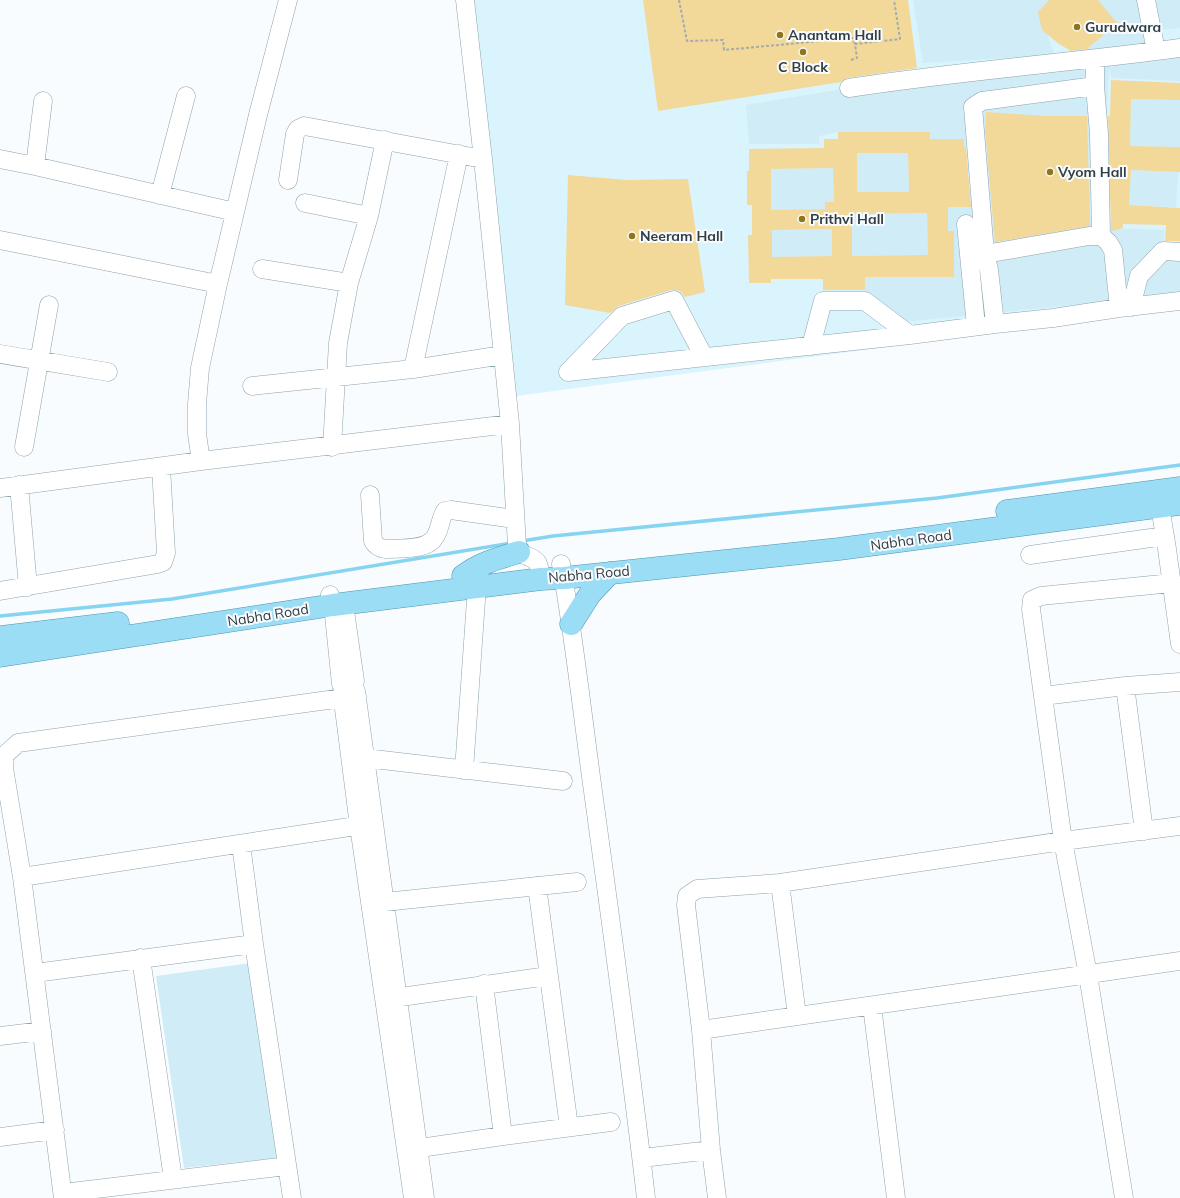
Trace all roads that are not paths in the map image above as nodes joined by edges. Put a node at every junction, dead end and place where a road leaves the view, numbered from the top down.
1 (288, 0) edge
2 (465, 0) edge
3 (1146, 0) edge
4 (1180, 48) edge
5 (1156, 51) junction
6 (1095, 59) junction
7 (1095, 86) junction
8 (849, 88) dead end
9 (186, 96) dead end
10 (43, 101) dead end
11 (385, 140) junction
12 (459, 154) junction
13 (0, 159) edge
14 (483, 159) junction
15 (35, 166) junction
16 (288, 180) dead end
17 (160, 195) junction
18 (305, 203) dead end
19 (235, 212) junction
20 (369, 216) junction
21 (966, 224) dead end
22 (1101, 236) junction
23 (0, 240) edge
24 (1180, 252) edge
25 (985, 254) junction
26 (262, 269) dead end
27 (349, 283) junction
28 (218, 284) junction
29 (1180, 301) edge
30 (49, 305) dead end
31 (1125, 308) junction
32 (995, 324) junction
33 (976, 326) junction
34 (910, 335) junction
35 (811, 346) junction
36 (0, 354) edge
37 (503, 354) junction
38 (704, 357) junction
39 (39, 361) junction
40 (413, 369) junction
41 (108, 372) dead end
42 (336, 377) junction
43 (252, 386) dead end
44 (510, 424) junction
45 (24, 447) dead end
46 (332, 447) junction
47 (201, 461) junction
48 (161, 467) junction
49 (18, 485) junction
50 (0, 488) edge
51 (1180, 488) edge
52 (370, 495) dead end
53 (1166, 500) edge
54 (515, 519) junction
55 (1165, 536) junction
56 (517, 545) junction
57 (807, 546) junction
58 (1030, 554) dead end
59 (563, 571) junction
60 (540, 573) junction
61 (610, 573) junction
62 (470, 581) junction
63 (1172, 583) junction
64 (28, 587) junction
65 (0, 591) edge
66 (337, 599) junction
67 (571, 624) junction
68 (0, 627) edge
69 (42, 632) junction
70 (0, 637) edge
71 (1180, 644) edge
72 (0, 656) edge
73 (1180, 682) edge
74 (1125, 686) junction
75 (349, 691) junction
76 (1043, 696) junction
77 (365, 758) junction
78 (464, 770) junction
79 (563, 781) dead end
80 (367, 824) junction
81 (1180, 826) edge
82 (1144, 831) junction
83 (1063, 841) junction
84 (241, 844) junction
85 (22, 877) junction
86 (577, 882) dead end
87 (780, 883) junction
88 (537, 886) junction
89 (378, 903) junction
90 (254, 944) junction
91 (140, 958) junction
92 (1180, 961) edge
93 (35, 973) junction
94 (1088, 975) junction
95 (548, 976) junction
96 (484, 984) junction
97 (391, 999) junction
98 (872, 1006) junction
99 (797, 1016) junction
100 (701, 1030) junction
101 (42, 1031) junction
102 (0, 1036) edge
103 (611, 1122) dead end
104 (569, 1127) junction
105 (55, 1130) junction
106 (504, 1136) junction
107 (0, 1138) edge
108 (412, 1149) junction
109 (711, 1150) junction
110 (642, 1158) junction
111 (287, 1166) junction
112 (174, 1179) junction
113 (63, 1196) edge
114 (292, 1198) edge
115 (412, 1198) edge
116 (425, 1198) edge
117 (646, 1198) edge
118 (717, 1198) edge
119 (896, 1198) edge
120 (1124, 1198) edge

1 - 19 street
2 - 14 street
3 - 5 street
4 - 5 street
5 - 6 street
6 - 7 street
6 - 8 street
7 - 22 street
7 - 25 street
9 - 17 street
10 - 15 street
11 - 12 street
11 - 16 street
11 - 20 street
12 - 14 street
12 - 40 street
13 - 15 street
14 - 37 street
15 - 17 street
17 - 19 street
18 - 20 street
19 - 28 street
20 - 27 street
21 - 33 street
22 - 25 street
22 - 31 street
23 - 28 street
24 - 31 street
25 - 32 street
26 - 27 street
27 - 42 street
28 - 47 street
29 - 31 street
30 - 39 street
31 - 32 street
32 - 33 street
33 - 34 street
34 - 35 street
34 - 35 street
35 - 38 street
36 - 39 street
37 - 40 street
37 - 44 street
38 - 38 street
39 - 41 street
39 - 45 street
40 - 42 street
42 - 43 street
42 - 46 street
44 - 46 street
44 - 54 street
46 - 47 street
47 - 48 street
48 - 49 street
48 - 64 street
49 - 50 street
49 - 64 street
51 - 53 main road, Nabha Road
52 - 54 street
53 - 55 street
53 - 57 main road, Nabha Road
54 - 56 street
55 - 58 street
55 - 63 street
56 - 60 street
56 - 62 main road
57 - 59 main road, Nabha Road
57 - 61 main road, Nabha Road
59 - 60 main road, Nabha Road
59 - 61 main road, Nabha Road
59 - 67 street
60 - 62 main road, Nabha Road
61 - 67 main road
62 - 66 main road, Nabha Road
62 - 78 street
63 - 71 street
63 - 76 street
64 - 65 street
66 - 69 main road, Nabha Road
66 - 72 main road, Nabha Road
66 - 75 street
67 - 110 street
68 - 69 street
69 - 70 main road, Nabha Road
73 - 74 street
74 - 76 street
74 - 82 street
75 - 77 street
75 - 80 street
75 - 85 street
76 - 83 street
77 - 78 street
77 - 80 street
78 - 79 street
80 - 84 street
80 - 89 street
81 - 82 street
82 - 83 street
83 - 87 street
83 - 94 street
84 - 85 street
84 - 90 street
85 - 93 street
86 - 88 street
87 - 99 street
87 - 100 street
88 - 89 street
88 - 95 street
89 - 97 street
90 - 91 street
90 - 111 street
91 - 93 street
91 - 112 street
92 - 94 street
93 - 101 street
94 - 98 street
94 - 120 street
95 - 96 street
95 - 104 street
96 - 97 street
96 - 106 street
97 - 108 street
98 - 99 street
98 - 119 street
99 - 100 street
100 - 109 street
101 - 102 street
101 - 105 street
103 - 104 street
104 - 106 street
105 - 107 street
105 - 113 street
106 - 108 street
108 - 115 street
108 - 116 street
109 - 110 street
109 - 118 street
110 - 117 street
111 - 112 street
111 - 114 street
112 - 113 street

